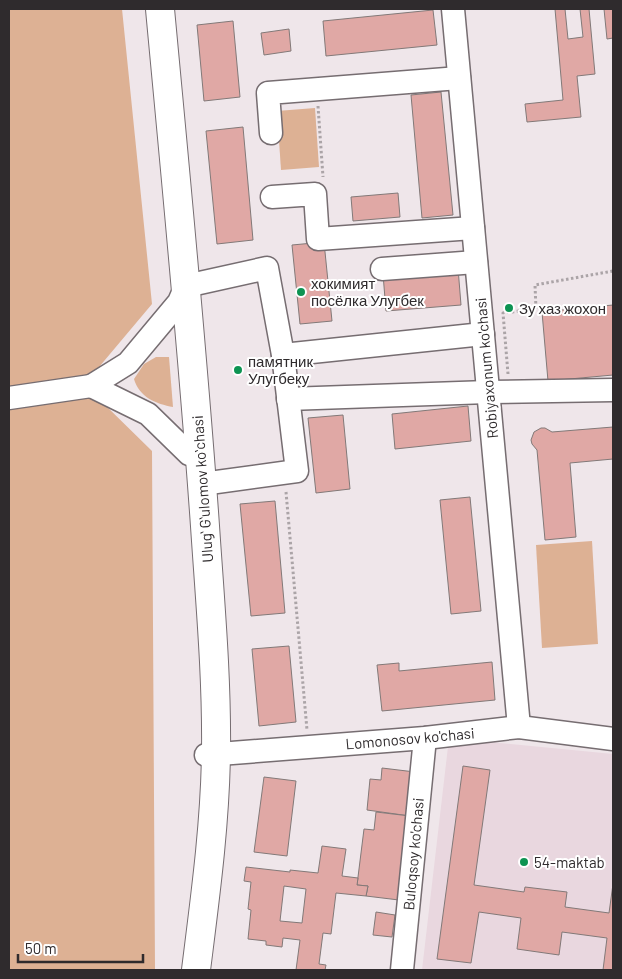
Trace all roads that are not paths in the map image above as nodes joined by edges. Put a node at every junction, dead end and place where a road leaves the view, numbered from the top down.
1 (150, 9) edge
2 (160, 9) edge
3 (453, 9) edge
4 (459, 78) junction
5 (271, 134) dead end
6 (272, 197) dead end
7 (473, 228) junction
8 (476, 262) junction
9 (382, 269) dead end
10 (182, 294) junction
11 (483, 334) junction
12 (283, 355) junction
13 (91, 386) junction
14 (613, 390) edge
15 (499, 392) junction
16 (9, 398) edge
17 (288, 399) junction
18 (197, 465) junction
19 (520, 727) junction
20 (424, 738) junction
21 (613, 739) edge
22 (211, 755) junction
23 (186, 970) edge
24 (196, 970) edge
25 (402, 970) edge

1 - 10 main road, Ulugʻ Gʻulomov koʻchasi
2 - 10 main road, Ulugʻ Gʻulomov koʻchasi
3 - 4 street, Robiyaxonum ko'chasi
4 - 5 street
4 - 7 street, Robiyaxonum ko'chasi
6 - 7 street
7 - 8 street, Robiyaxonum ko'chasi
8 - 9 street
8 - 11 street, Robiyaxonum ko'chasi
10 - 12 street
10 - 13 street
10 - 18 main road, Ulugʻ Gʻulomov koʻchasi
11 - 12 street
11 - 15 street, Robiyaxonum ko'chasi
12 - 17 street
13 - 16 street
13 - 18 street
14 - 15 street
15 - 17 street
15 - 19 street, Robiyaxonum ko'chasi
17 - 18 street
18 - 22 main road, Ulugʻ Gʻulomov koʻchasi
19 - 20 street, Lomonosov ko'chasi
19 - 21 street, Lomonosov ko'chasi
20 - 22 street, Lomonosov ko'chasi
20 - 25 street, Buloqsoy ko'chasi
22 - 23 main road, Ulugʻ Gʻulomov koʻchasi
22 - 24 main road, Ulugʻ Gʻulomov koʻchasi

